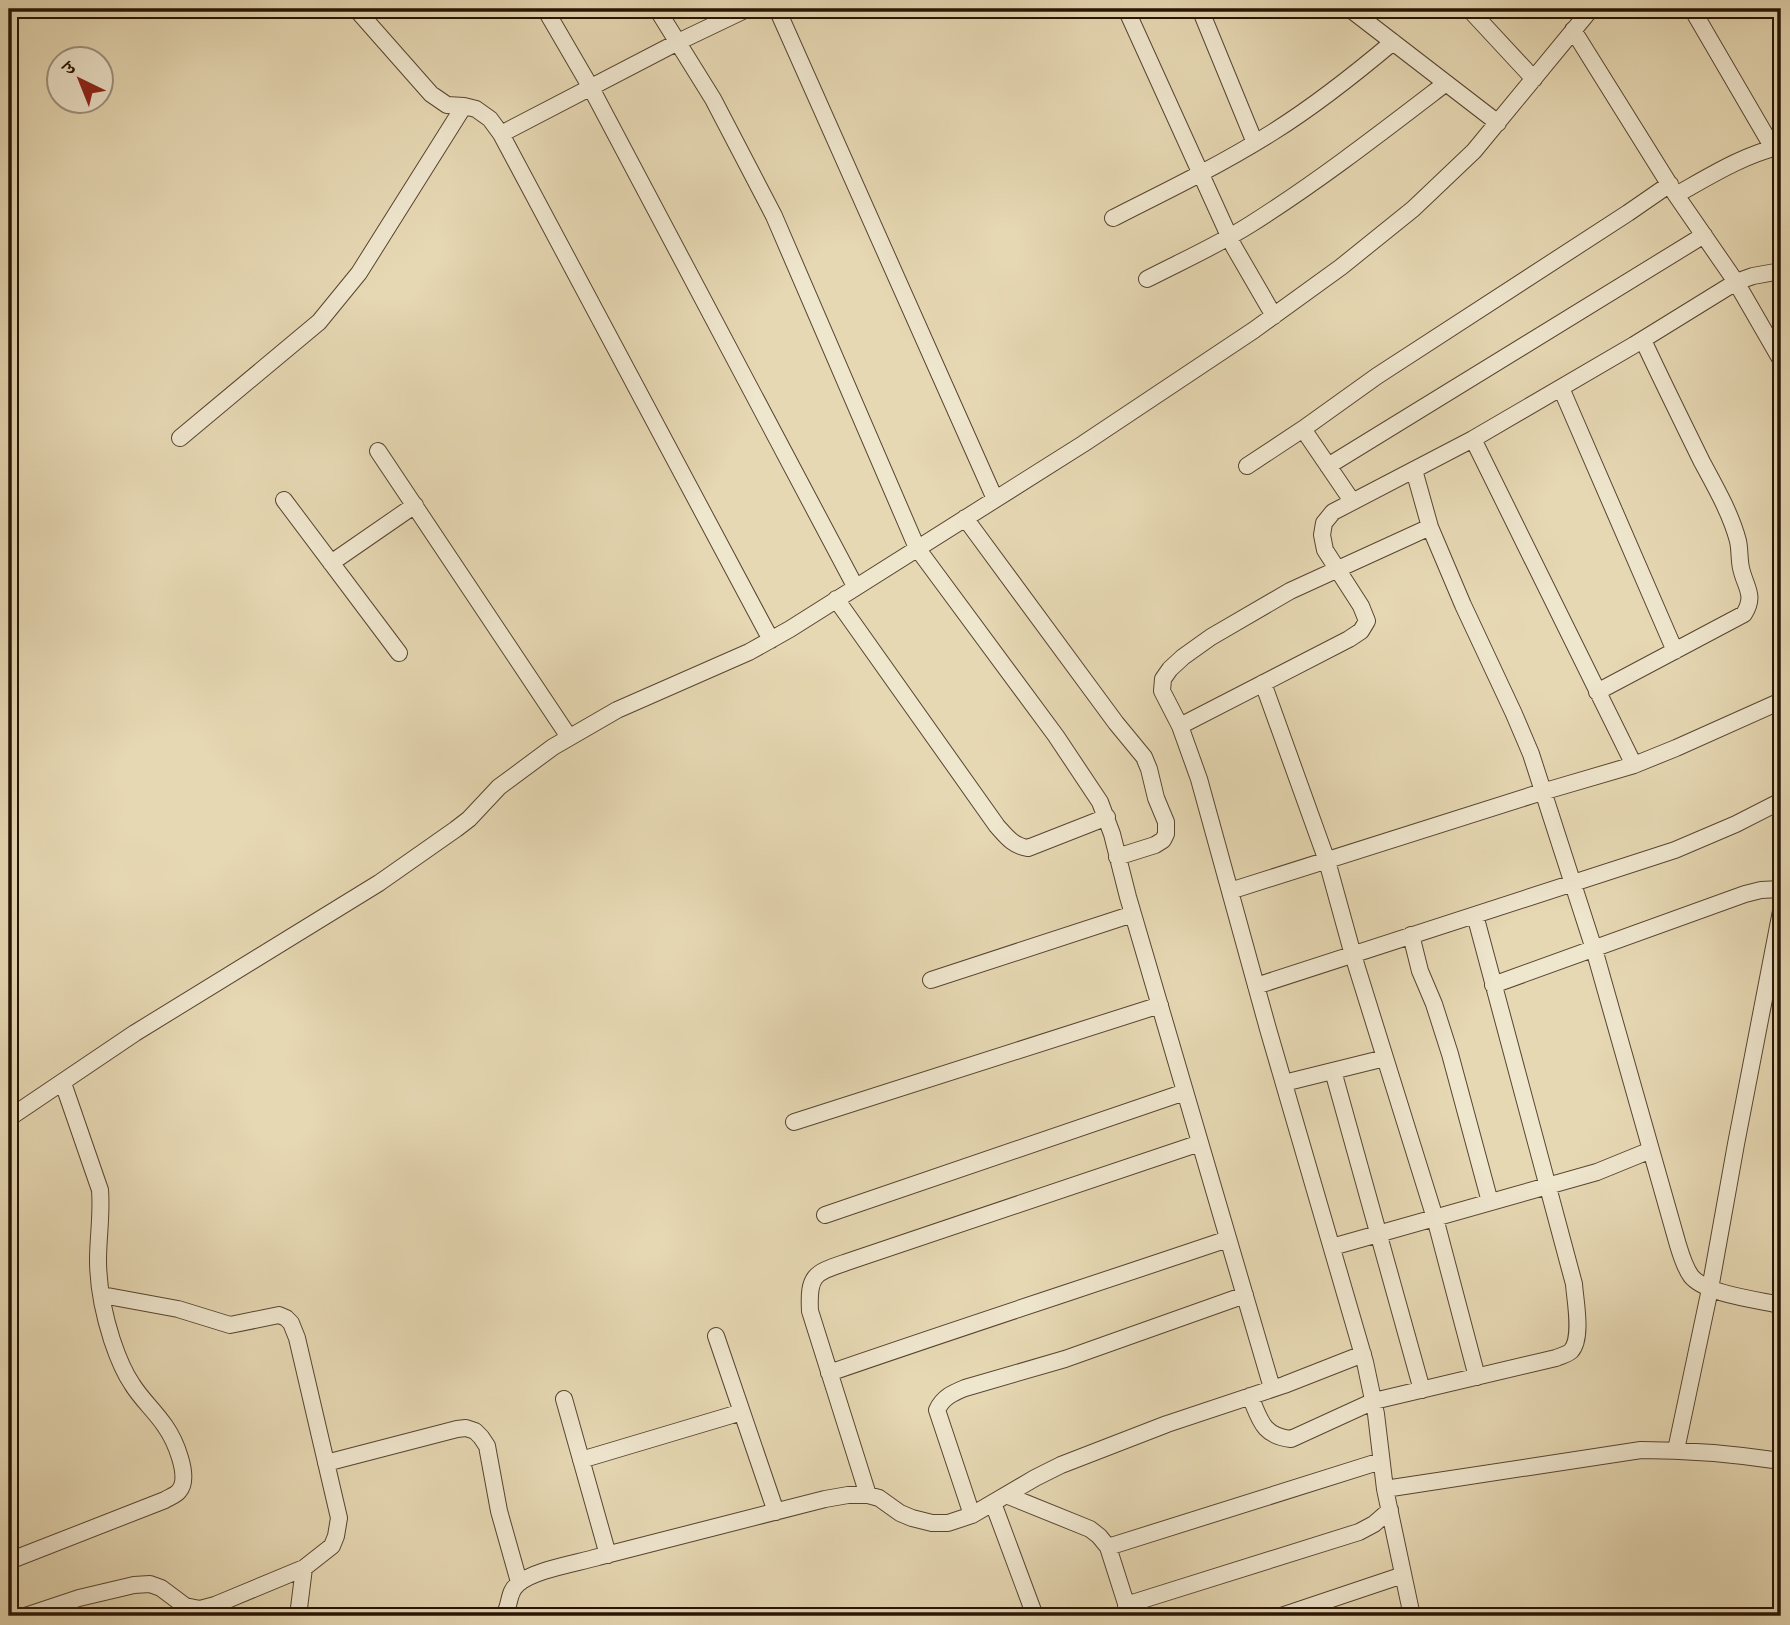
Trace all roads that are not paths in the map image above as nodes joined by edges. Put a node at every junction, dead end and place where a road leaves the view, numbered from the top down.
1 (356, 9) edge
2 (545, 9) edge
3 (657, 9) edge
4 (747, 9) edge
5 (777, 9) edge
6 (1126, 9) edge
7 (1200, 9) edge
8 (1350, 9) edge
9 (1469, 9) edge
10 (1591, 9) edge
11 (1692, 9) edge
12 (1573, 30) junction
13 (678, 42) junction
14 (1393, 42) junction
15 (1534, 79) junction
16 (1446, 83) junction
17 (591, 88) junction
18 (464, 106) junction
19 (1498, 122) junction
20 (501, 134) junction
21 (1255, 143) junction
22 (1777, 147) edge
23 (1201, 174) junction
24 (1673, 190) junction
25 (1113, 218) dead end
26 (1704, 235) junction
27 (1229, 237) junction
28 (1781, 271) edge
29 (1147, 279) dead end
30 (1735, 282) junction
31 (1274, 316) junction
32 (1643, 340) junction
33 (1781, 360) edge
34 (1561, 388) junction
35 (1303, 429) junction
36 (180, 438) dead end
37 (1472, 439) junction
38 (378, 450) dead end
39 (1247, 466) dead end
40 (1328, 466) junction
41 (1415, 470) junction
42 (995, 499) junction
43 (284, 500) dead end
44 (1352, 502) junction
45 (415, 505) junction
46 (965, 518) junction
47 (1430, 527) junction
48 (917, 548) junction
49 (331, 563) junction
50 (1336, 569) junction
51 (855, 586) junction
52 (836, 599) junction
53 (771, 640) junction
54 (1675, 651) junction
55 (399, 653) dead end
56 (1263, 683) junction
57 (1597, 692) junction
58 (1781, 701) edge
59 (1180, 726) junction
60 (569, 737) junction
61 (1634, 765) junction
62 (1542, 792) junction
63 (1781, 801) edge
64 (1107, 817) junction
65 (1117, 857) junction
66 (1327, 861) junction
67 (1574, 882) junction
68 (1781, 888) edge
69 (1230, 891) junction
70 (1781, 911) edge
71 (1133, 914) junction
72 (1475, 915) junction
73 (1412, 935) junction
74 (1594, 949) junction
75 (1353, 954) junction
76 (931, 980) dead end
77 (1493, 985) junction
78 (1256, 986) junction
79 (1160, 1005) junction
80 (1385, 1058) junction
81 (1333, 1071) junction
82 (63, 1083) junction
83 (1284, 1083) junction
84 (1185, 1092) junction
85 (9, 1118) edge
86 (794, 1122) dead end
87 (1200, 1143) junction
88 (1651, 1150) junction
89 (1547, 1186) junction
90 (1490, 1202) junction
91 (825, 1215) dead end
92 (1435, 1218) junction
93 (1378, 1234) junction
94 (1228, 1239) junction
95 (1332, 1247) junction
96 (1710, 1289) junction
97 (102, 1295) junction
98 (1245, 1295) junction
99 (1781, 1305) edge
100 (716, 1336) dead end
101 (1363, 1354) junction
102 (829, 1373) junction
103 (1477, 1377) junction
104 (1272, 1388) junction
105 (1422, 1390) junction
106 (1250, 1396) junction
107 (564, 1399) dead end
108 (1374, 1401) junction
109 (742, 1412) junction
110 (1676, 1450) junction
111 (581, 1460) junction
112 (1381, 1461) junction
113 (1781, 1461) edge
114 (326, 1463) junction
115 (1385, 1489) junction
116 (868, 1494) junction
117 (999, 1499) junction
118 (1390, 1510) junction
119 (776, 1512) junction
120 (972, 1515) junction
121 (1108, 1547) junction
122 (608, 1555) junction
123 (9, 1561) edge
124 (304, 1568) junction
125 (1403, 1574) junction
126 (519, 1582) junction
127 (1128, 1610) edge
128 (25, 1616) edge
129 (298, 1616) edge
130 (503, 1616) edge
131 (1035, 1616) edge
132 (1281, 1616) edge
133 (1412, 1616) edge

1 - 18 street
2 - 17 street
3 - 13 street
4 - 13 street
5 - 42 street
6 - 23 street
7 - 21 street
8 - 14 street
9 - 15 street
10 - 12 street
11 - 22 street
12 - 15 street
12 - 24 street
13 - 17 street
13 - 48 street
14 - 16 street
14 - 21 street
15 - 19 street
16 - 19 street
16 - 27 street
17 - 20 street
17 - 51 street
18 - 20 street
18 - 36 street
19 - 31 street
20 - 53 street
21 - 23 street
22 - 24 street
23 - 25 street
23 - 27 street
24 - 26 street
24 - 35 street
26 - 30 street
26 - 40 street
27 - 29 street
27 - 31 street
28 - 30 street
30 - 32 street
30 - 33 street
31 - 42 street
32 - 34 street
32 - 54 street
34 - 37 street
34 - 54 street
35 - 39 street
35 - 40 street
37 - 41 street
37 - 57 street
38 - 45 street
40 - 44 street
41 - 44 street
41 - 47 street
42 - 46 street
43 - 49 street
44 - 50 street
45 - 49 street
45 - 60 street
46 - 48 street
46 - 65 street
47 - 50 street
47 - 62 street
48 - 51 street
48 - 64 street
49 - 55 street
50 - 56 street
50 - 59 street
51 - 52 street
52 - 53 street
52 - 64 street
53 - 60 street
54 - 57 street
56 - 59 street
56 - 66 street
57 - 61 street
58 - 61 street
59 - 69 street
60 - 82 street
61 - 62 street
62 - 66 street
62 - 67 street
63 - 67 street
64 - 65 street
65 - 71 street
66 - 69 street
66 - 75 street
67 - 72 street
67 - 74 street
68 - 74 street
69 - 78 street
70 - 96 street
71 - 76 street
71 - 79 street
72 - 73 street
72 - 77 street
73 - 75 street
73 - 90 street
74 - 77 street
74 - 88 street
75 - 78 street
75 - 80 street
77 - 89 street
78 - 83 street
79 - 84 street
79 - 86 street
80 - 81 street
80 - 92 street
81 - 83 street
81 - 93 street
82 - 85 street
82 - 97 street
83 - 95 street
84 - 87 street
84 - 91 street
87 - 94 street
87 - 102 street
88 - 89 street
88 - 96 street
89 - 90 street
89 - 103 street
90 - 92 street
92 - 93 street
92 - 103 street
93 - 95 street
93 - 105 street
94 - 98 street
94 - 102 street
95 - 101 street
96 - 99 street
96 - 110 street
97 - 114 street
97 - 123 street
98 - 104 street
98 - 120 street
100 - 109 street
101 - 104 street
101 - 108 street
102 - 116 street
103 - 105 street
104 - 106 street
105 - 108 street
106 - 108 street
106 - 117 street
107 - 111 street
108 - 112 street
109 - 111 street
109 - 119 street
110 - 113 street
110 - 115 street
111 - 122 street
112 - 115 street
112 - 121 street
114 - 124 street
114 - 126 street
115 - 118 street
116 - 119 street
116 - 120 street
117 - 120 street
117 - 121 street
117 - 131 street
118 - 125 street
118 - 127 street
119 - 122 street
121 - 127 street
122 - 126 street
124 - 128 street
124 - 129 street
125 - 132 street
125 - 133 street
126 - 130 street

